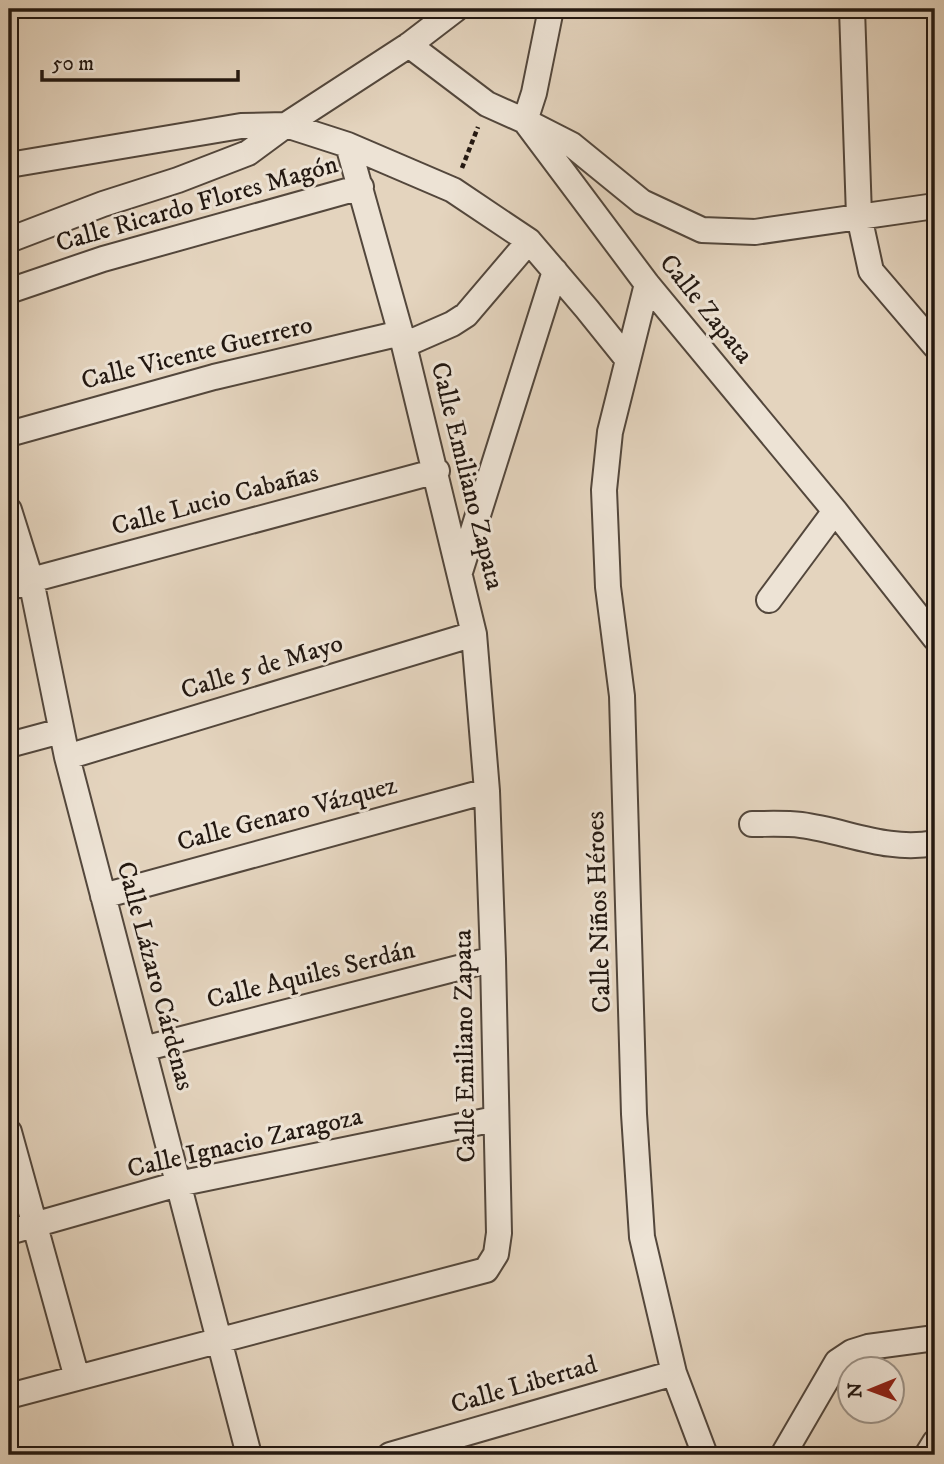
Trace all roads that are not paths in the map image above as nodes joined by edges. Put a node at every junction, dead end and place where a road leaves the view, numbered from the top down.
1 (456, 9) edge
2 (551, 9) edge
3 (852, 9) edge
4 (409, 45) junction
5 (525, 121) junction
6 (286, 125) junction
7 (348, 145) junction
8 (9, 164) edge
9 (361, 187) junction
10 (935, 206) edge
11 (859, 216) junction
12 (9, 240) edge
13 (529, 241) junction
14 (555, 271) junction
15 (647, 284) junction
16 (9, 291) edge
17 (403, 339) junction
18 (935, 346) edge
19 (628, 360) junction
20 (9, 434) edge
21 (436, 471) junction
22 (9, 510) edge
23 (835, 511) junction
24 (460, 573) junction
25 (20, 584) edge
26 (769, 600) dead end
27 (474, 634) junction
28 (935, 638) edge
29 (61, 731) junction
30 (9, 745) edge
31 (67, 757) junction
32 (486, 791) junction
33 (751, 824) dead end
34 (935, 843) edge
35 (103, 895) junction
36 (493, 959) junction
37 (144, 1049) junction
38 (495, 1119) junction
39 (9, 1132) edge
40 (178, 1184) junction
41 (34, 1225) junction
42 (9, 1232) edge
43 (935, 1338) edge
44 (219, 1339) junction
45 (674, 1373) junction
46 (77, 1378) junction
47 (9, 1396) edge
48 (935, 1442) edge
49 (249, 1455) edge
50 (390, 1455) edge
51 (705, 1455) edge
52 (783, 1455) edge
53 (927, 1455) edge

1 - 4 street
2 - 5 street
3 - 11 street
4 - 5 street, Calle Zapata
4 - 6 street
5 - 11 street
5 - 15 street, Calle Zapata
6 - 7 street
6 - 8 street
6 - 12 street
7 - 9 street
7 - 13 street
9 - 16 street, Calle Ricardo Flores Magón
9 - 17 street, Calle Emiliano Zapata
10 - 11 street
11 - 18 street
13 - 14 street
13 - 17 street, Calle Vicente Guerrero
14 - 19 street
14 - 24 street
15 - 19 street, Calle Niños Héroes
15 - 23 street, Calle Zapata
17 - 20 street, Calle Vicente Guerrero
17 - 21 street, Calle Emiliano Zapata
19 - 45 street, Calle Niños Héroes
21 - 24 street, Calle Emiliano Zapata
21 - 25 street, Calle Lucio Cabañas
22 - 25 street, Calle Lázaro Cárdenas
23 - 26 street
23 - 28 street, Calle Zapata
24 - 27 street, Calle Emiliano Zapata
25 - 29 street, Calle Lázaro Cárdenas
27 - 31 street, Calle 5 de Mayo
27 - 32 street, Calle Emiliano Zapata
29 - 30 street
29 - 31 street, Calle Lázaro Cárdenas
31 - 35 street, Calle Lázaro Cárdenas
32 - 35 street, Calle Genaro Vázquez
32 - 36 street, Calle Emiliano Zapata
33 - 34 street
35 - 37 street, Calle Lázaro Cárdenas
36 - 37 street, Calle Aquiles Serdán
36 - 38 street, Calle Emiliano Zapata
37 - 40 street, Calle Lázaro Cárdenas
38 - 40 street, Calle Ignacio Zaragoza
38 - 44 street, Calle Emiliano Zapata
39 - 41 street
40 - 41 street, Calle Ignacio Zaragoza
40 - 44 street, Calle Lázaro Cárdenas
41 - 42 street, Calle Ignacio Zaragoza
41 - 46 street
43 - 52 street
44 - 46 street, Calle Emiliano Zapata
44 - 49 street, Calle Lázaro Cárdenas
45 - 50 street, Calle Libertad
45 - 51 street, Calle Niños Héroes
46 - 47 street, Calle Emiliano Zapata
48 - 53 street

